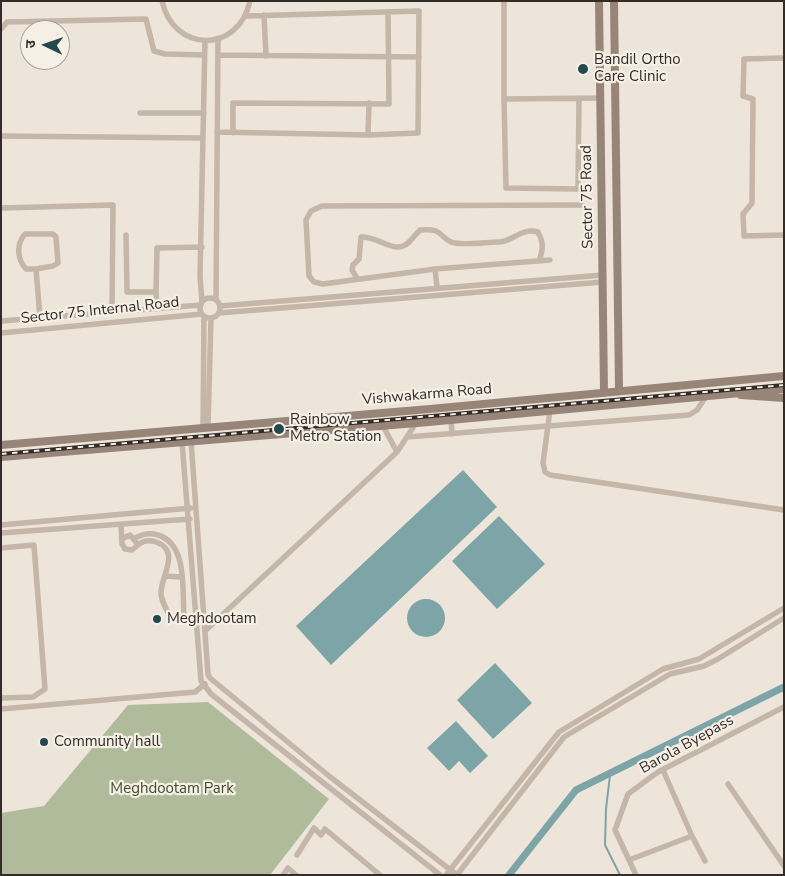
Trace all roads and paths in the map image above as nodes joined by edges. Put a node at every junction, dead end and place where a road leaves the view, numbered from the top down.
1 (162, 1) edge
2 (250, 1) edge
3 (504, 1) edge
4 (599, 1) edge
5 (614, 1) edge
6 (388, 12) junction
7 (264, 15) junction
8 (247, 16) junction
9 (1, 30) edge
10 (218, 39) junction
11 (204, 41) junction
12 (204, 55) junction
13 (218, 55) junction
14 (266, 56) junction
15 (389, 56) junction
16 (420, 57) junction
17 (784, 58) edge
18 (579, 98) junction
19 (600, 98) junction
20 (504, 99) junction
21 (369, 103) junction
22 (140, 113) dead end
23 (204, 113) junction
24 (217, 132) junction
25 (233, 133) junction
26 (368, 135) junction
27 (1, 136) edge
28 (203, 138) junction
29 (203, 179) junction
30 (217, 179) junction
31 (582, 205) dead end
32 (1, 208) edge
33 (126, 235) dead end
34 (784, 235) edge
35 (202, 247) junction
36 (550, 260) dead end
37 (539, 261) junction
38 (36, 269) junction
39 (436, 269) junction
40 (357, 278) junction
41 (603, 278) junction
42 (438, 287) junction
43 (156, 292) junction
44 (216, 300) junction
45 (202, 303) junction
46 (157, 308) junction
47 (220, 310) junction
48 (112, 312) junction
49 (203, 315) junction
50 (40, 318) junction
51 (211, 318) junction
52 (1, 321) edge
53 (1, 333) edge
54 (604, 365) junction
55 (618, 365) junction
56 (784, 376) edge
57 (784, 389) edge
58 (619, 390) junction
59 (604, 392) junction
60 (727, 394) junction
61 (706, 395) junction
62 (784, 398) edge
63 (550, 410) junction
64 (451, 420) junction
65 (416, 424) junction
66 (383, 426) junction
67 (547, 426) junction
68 (205, 427) junction
69 (452, 434) junction
70 (407, 437) junction
71 (191, 441) junction
72 (182, 442) junction
73 (12, 444) junction
74 (1, 445) edge
75 (397, 452) junction
76 (1, 456) edge
77 (14, 456) junction
78 (196, 508) junction
79 (188, 509) junction
80 (784, 510) edge
81 (197, 519) junction
82 (188, 520) junction
83 (43, 521) junction
84 (1, 524) edge
85 (132, 524) junction
86 (121, 525) junction
87 (44, 530) junction
88 (1, 533) edge
89 (122, 540) junction
90 (135, 540) junction
91 (1, 548) edge
92 (166, 576) junction
93 (180, 577) junction
94 (784, 608) edge
95 (784, 618) edge
96 (206, 630) junction
97 (210, 678) junction
98 (204, 686) junction
99 (1, 698) edge
100 (784, 708) edge
101 (1, 709) edge
102 (663, 770) junction
103 (728, 784) dead end
104 (692, 836) junction
105 (297, 854) dead end
106 (629, 860) junction
107 (705, 861) dead end
108 (784, 866) edge
109 (448, 872) edge
110 (283, 875) edge
111 (296, 875) edge
112 (380, 875) edge
113 (440, 875) edge
114 (457, 875) edge
115 (636, 875) edge

1 - 11 street
2 - 8 street
3 - 20 street
4 - 19 main road, Sector 75 Road
5 - 55 main road, Sector 75 Road
6 - 7 street
6 - 15 street
6 - 16 street
7 - 8 street
7 - 14 street
8 - 10 street
9 - 12 street
10 - 11 street
10 - 13 street
11 - 12 street
12 - 23 street
13 - 14 street
13 - 24 street
14 - 15 street
15 - 16 street
15 - 21 street
16 - 26 street
17 - 34 street
18 - 19 street
18 - 20 street
18 - 20 street
19 - 41 main road, Sector 75 Road
21 - 25 street
21 - 26 street
22 - 23 street
23 - 28 street
24 - 25 street
24 - 30 street
25 - 26 street
27 - 28 street
28 - 29 street
29 - 30 street
29 - 35 street
30 - 44 street
31 - 40 street
32 - 48 street
33 - 43 street
35 - 43 street
35 - 45 street
36 - 37 street
37 - 39 street
37 - 40 street
38 - 38 street
38 - 50 street
39 - 40 street
39 - 42 street
41 - 42 street
41 - 47 street
41 - 54 main road, Sector 75 Road
42 - 47 street
43 - 46 street
44 - 45 street
44 - 47 street
45 - 46 street, Sector 75 Internal Road
45 - 49 street
46 - 48 street, Sector 75 Internal Road
47 - 51 street
48 - 50 street, Sector 75 Internal Road
49 - 51 street
49 - 53 street, Sector 75 Internal Road
49 - 68 street
50 - 52 street, Sector 75 Internal Road
51 - 68 street
54 - 55 main road
54 - 59 main road, Sector 75 Road
55 - 58 main road, Sector 75 Road
56 - 58 main road, Vishwakarma Road
57 - 60 main road, Vishwakarma Road
58 - 59 main road, Vishwakarma Road
59 - 68 main road, Vishwakarma Road
60 - 61 main road, Vishwakarma Road
60 - 62 main road
61 - 63 main road, Vishwakarma Road
61 - 67 street
63 - 64 main road, Vishwakarma Road
63 - 67 street
64 - 65 main road, Vishwakarma Road
64 - 69 street
65 - 66 main road, Vishwakarma Road
65 - 70 street
66 - 71 main road, Vishwakarma Road
66 - 75 street
67 - 69 street
67 - 80 street
68 - 73 main road, Vishwakarma Road
69 - 70 street
70 - 75 street
71 - 72 main road, Vishwakarma Road
71 - 78 street
72 - 77 main road, Vishwakarma Road
72 - 79 street
73 - 74 main road, Vishwakarma Road
73 - 77 main road
75 - 96 street
76 - 77 main road, Vishwakarma Road
78 - 79 street
78 - 81 street
79 - 82 street
79 - 83 street
81 - 82 street
81 - 96 street
82 - 85 street
82 - 98 street
83 - 84 street
83 - 87 street
85 - 86 street
85 - 90 street
86 - 87 street
86 - 89 street
87 - 88 street
89 - 90 street
89 - 90 street
90 - 92 street
90 - 93 street
91 - 99 street
92 - 93 street
92 - 93 street
94 - 109 street
95 - 114 street
96 - 97 street
97 - 98 street
97 - 109 street
98 - 101 street
98 - 113 street
100 - 102 street, Barola Byepass
102 - 104 street
102 - 106 street, Barola Byepass
103 - 108 street
104 - 106 street
104 - 107 street
105 - 112 street
106 - 115 street, Barola Byepass
109 - 114 street
110 - 111 street

